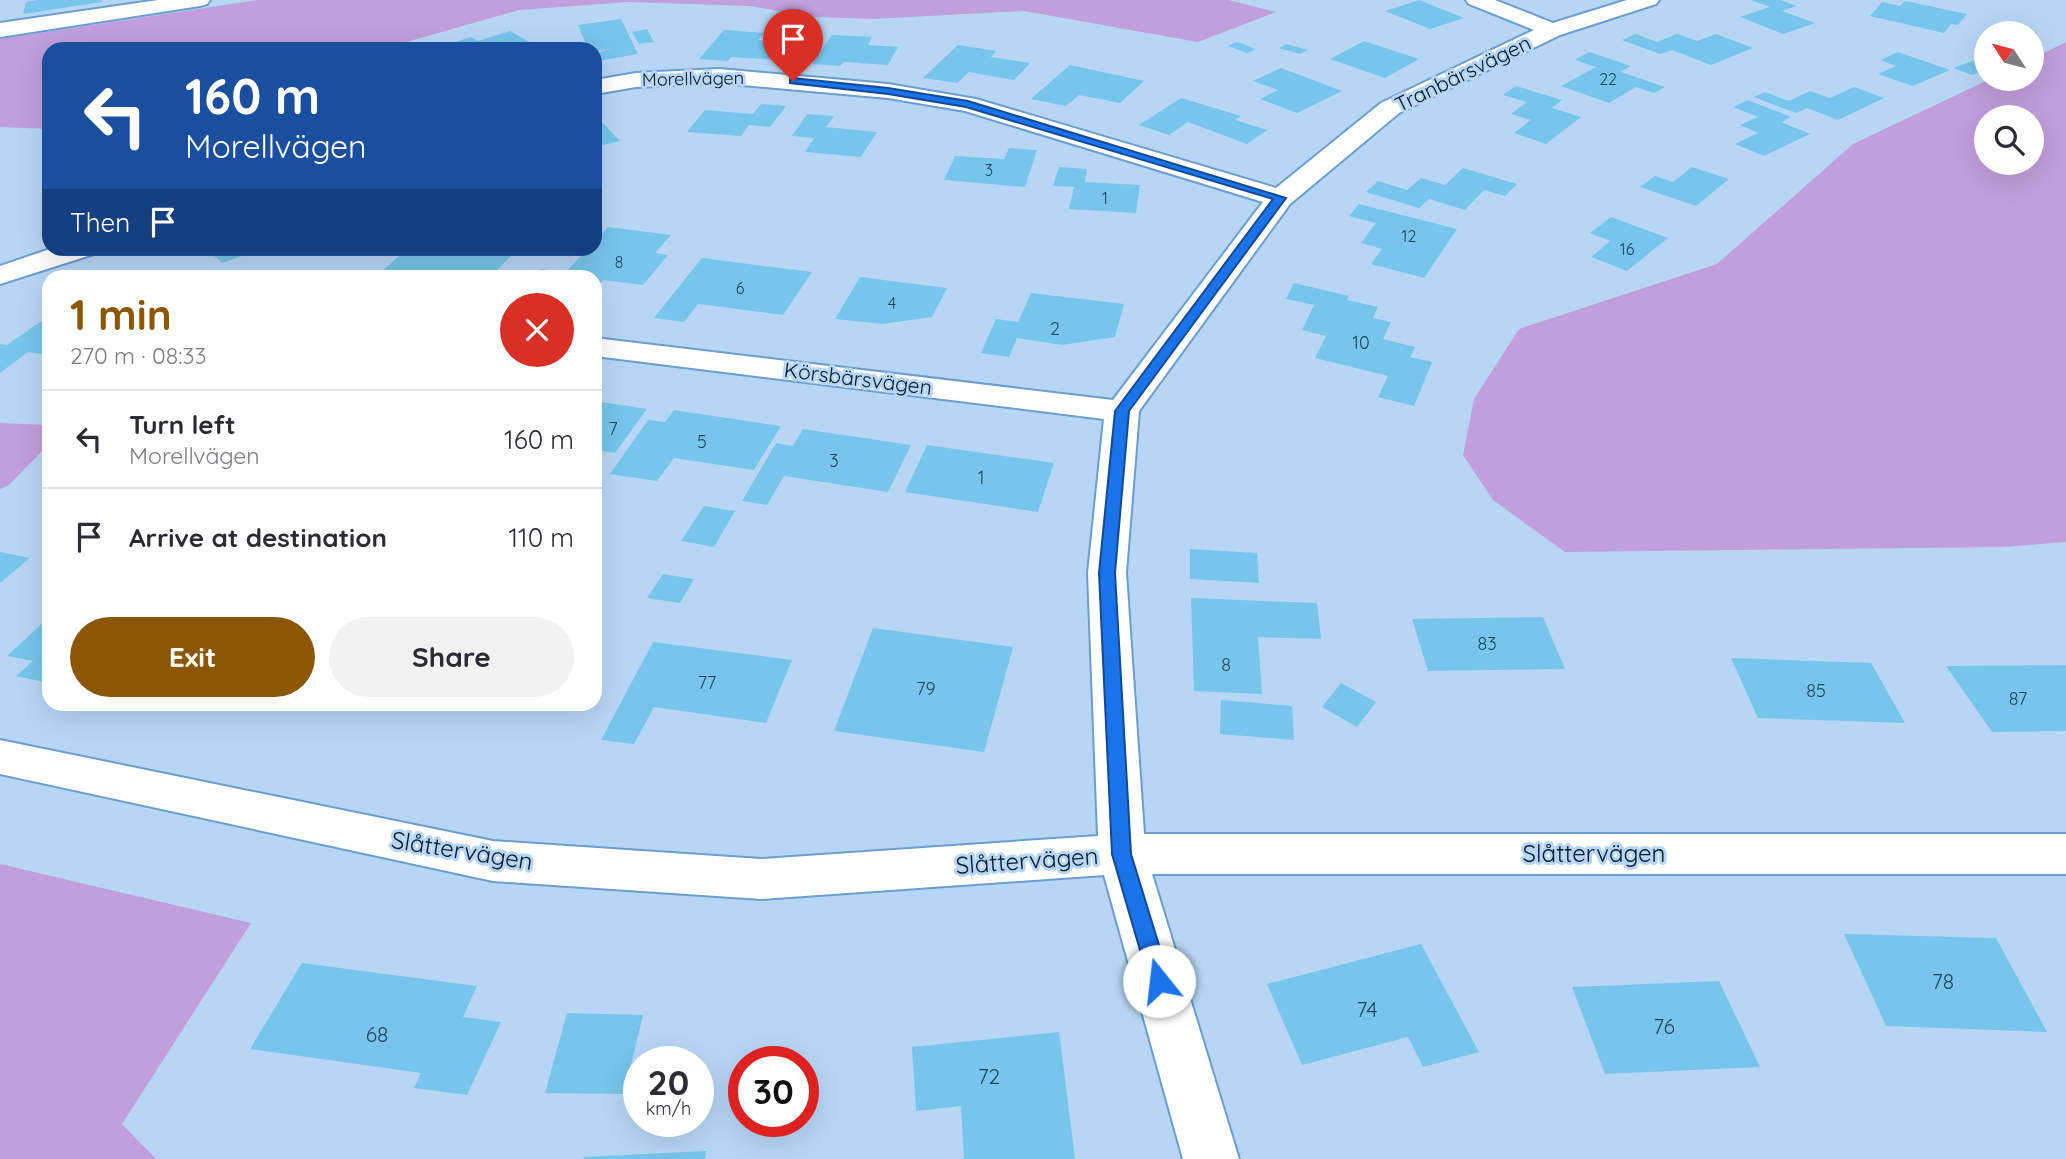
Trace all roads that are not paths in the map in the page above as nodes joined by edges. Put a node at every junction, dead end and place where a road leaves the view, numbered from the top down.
1 (200, 0) edge
2 (1476, 0) edge
3 (1648, 0) edge
4 (0, 30) edge
5 (1552, 30) junction
6 (602, 86) edge
7 (1280, 198) junction
8 (59, 256) edge
9 (1, 275) edge
10 (42, 280) edge
11 (602, 348) edge
12 (1122, 411) junction
13 (0, 757) edge
14 (1122, 854) junction
15 (2066, 854) edge
16 (1211, 1159) edge

1 - 4 street
2 - 5 street
3 - 5 street, Tranbärsvägen
5 - 7 street, Tranbärsvägen
6 - 7 street, Morellvägen
7 - 12 street, Tranbärsvägen
8 - 9 street
9 - 10 street
11 - 12 street, Körsbärsvägen
12 - 14 street
13 - 14 street, Slåttervägen
14 - 15 street, Slåttervägen
14 - 16 street

